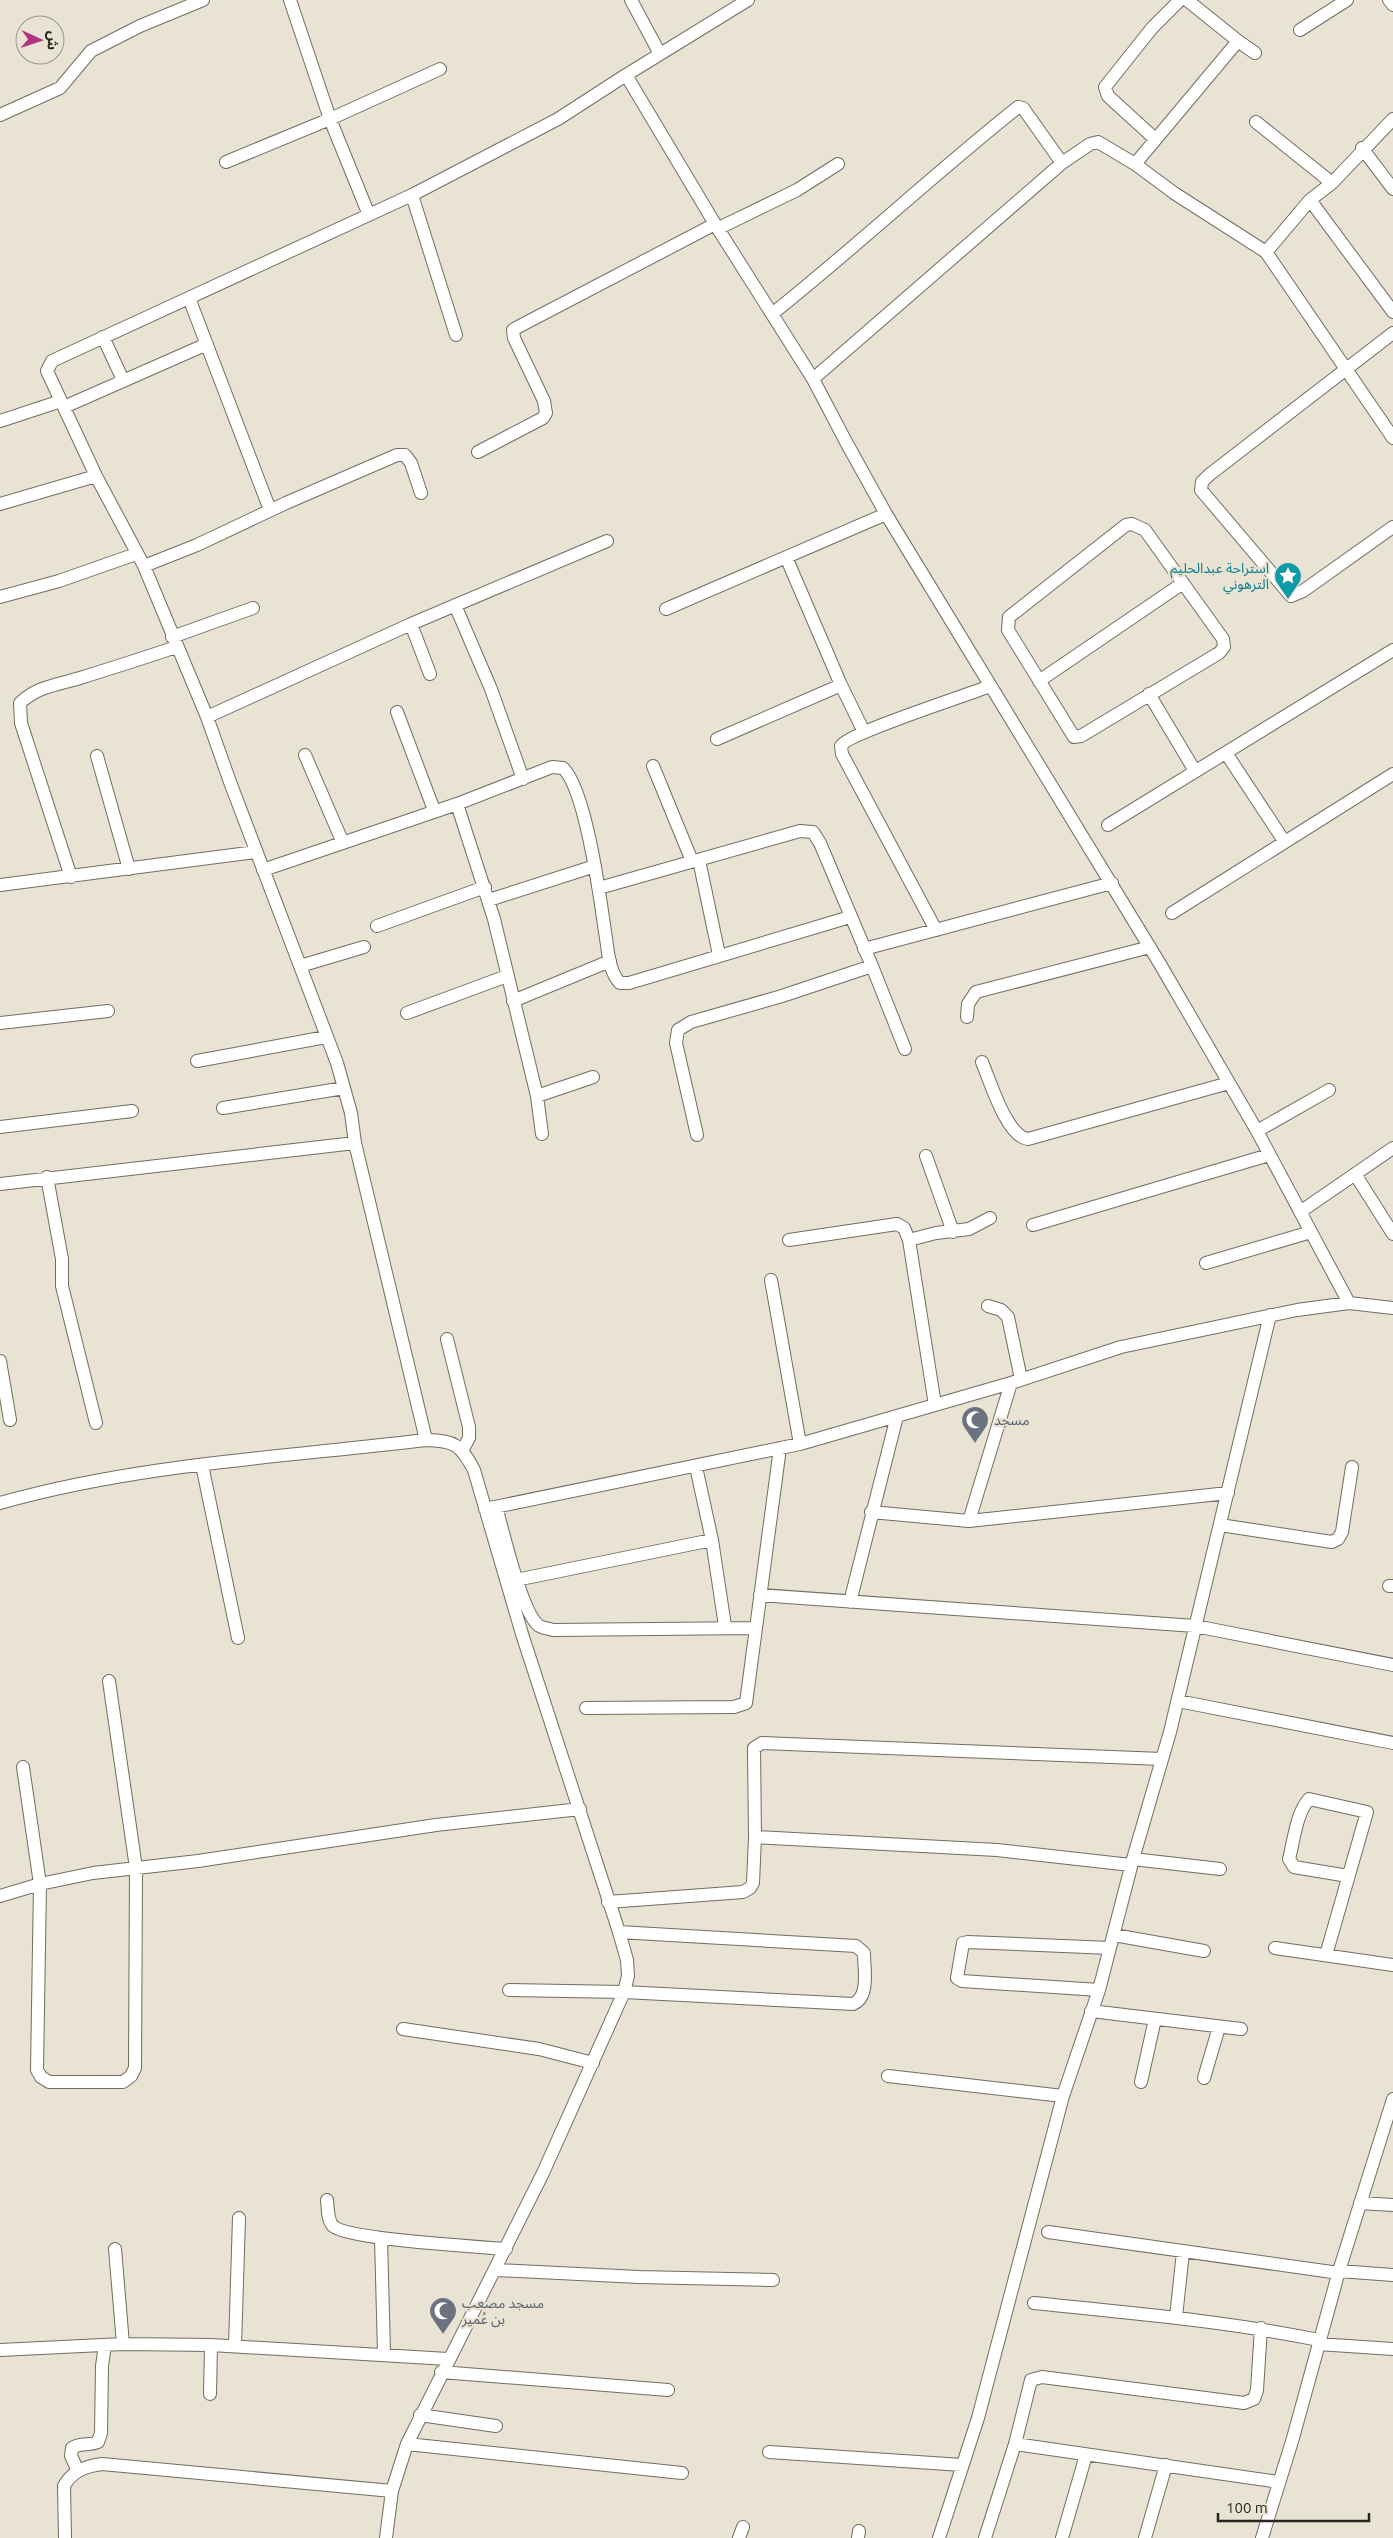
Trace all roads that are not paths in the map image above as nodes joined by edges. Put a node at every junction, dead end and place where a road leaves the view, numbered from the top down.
1 (203, 0) edge
2 (290, 0) edge
3 (631, 0) edge
4 (748, 0) edge
5 (1180, 0) edge
6 (1187, 0) edge
7 (1348, 0) edge
8 (1389, 0) edge
9 (1393, 6) edge
10 (1300, 30) dead end
11 (1238, 41) junction
12 (1255, 53) dead end
13 (660, 54) junction
14 (440, 69) dead end
15 (626, 75) junction
16 (0, 115) edge
17 (330, 119) junction
18 (1393, 119) edge
19 (1256, 122) dead end
20 (1154, 138) junction
21 (1362, 148) junction
22 (226, 162) dead end
23 (838, 164) dead end
24 (1062, 164) junction
25 (1135, 164) junction
26 (1332, 183) junction
27 (1393, 189) edge
28 (412, 195) junction
29 (1310, 200) junction
30 (369, 215) junction
31 (717, 226) junction
32 (1266, 252) junction
33 (189, 298) junction
34 (1393, 312) edge
35 (772, 314) junction
36 (1393, 333) edge
37 (456, 335) dead end
38 (103, 337) junction
39 (207, 344) junction
40 (1347, 368) junction
41 (813, 379) junction
42 (123, 380) junction
43 (63, 404) junction
44 (0, 421) edge
45 (1393, 438) edge
46 (478, 452) dead end
47 (96, 476) junction
48 (421, 493) dead end
49 (0, 504) edge
50 (270, 510) junction
51 (886, 514) junction
52 (1393, 528) edge
53 (607, 541) dead end
54 (136, 554) junction
55 (786, 557) junction
56 (144, 566) junction
57 (1183, 583) junction
58 (0, 597) edge
59 (455, 605) junction
60 (253, 608) dead end
61 (666, 609) dead end
62 (411, 624) junction
63 (174, 642) junction
64 (1393, 650) edge
65 (430, 674) dead end
66 (1038, 681) junction
67 (841, 685) junction
68 (990, 686) junction
69 (1149, 694) junction
70 (397, 712) dead end
71 (207, 717) junction
72 (864, 732) junction
73 (717, 739) dead end
74 (1226, 752) junction
75 (306, 755) dead end
76 (97, 756) dead end
77 (653, 766) dead end
78 (1195, 770) junction
79 (1393, 774) edge
80 (523, 779) junction
81 (457, 804) junction
82 (434, 810) junction
83 (1108, 825) dead end
84 (1284, 841) junction
85 (343, 843) junction
86 (256, 852) junction
87 (696, 860) junction
88 (595, 866) junction
89 (129, 869) junction
90 (263, 870) junction
91 (70, 877) junction
92 (1112, 883) junction
93 (0, 885) edge
94 (598, 888) junction
95 (487, 894) junction
96 (1172, 913) dead end
97 (850, 917) junction
98 (377, 926) dead end
99 (936, 930) junction
100 (364, 947) dead end
101 (1150, 947) junction
102 (864, 949) junction
103 (719, 955) junction
104 (610, 961) junction
105 (300, 966) junction
106 (872, 966) junction
107 (507, 976) junction
108 (513, 1001) junction
109 (108, 1011) dead end
110 (407, 1013) dead end
111 (967, 1017) dead end
112 (0, 1023) edge
113 (326, 1037) junction
114 (905, 1049) dead end
115 (198, 1061) dead end
116 (982, 1062) dead end
117 (593, 1077) dead end
118 (1229, 1084) junction
119 (344, 1088) junction
120 (1329, 1090) dead end
121 (537, 1096) junction
122 (223, 1108) dead end
123 (132, 1111) dead end
124 (0, 1127) edge
125 (1257, 1131) junction
126 (542, 1134) dead end
127 (697, 1134) dead end
128 (355, 1143) junction
129 (1393, 1148) edge
130 (1269, 1155) junction
131 (926, 1156) dead end
132 (1355, 1174) junction
133 (47, 1178) junction
134 (0, 1184) edge
135 (1300, 1212) junction
136 (990, 1218) dead end
137 (1033, 1225) dead end
138 (953, 1232) junction
139 (1311, 1232) junction
140 (1393, 1234) edge
141 (789, 1240) dead end
142 (908, 1240) junction
143 (1206, 1262) dead end
144 (771, 1280) dead end
145 (1349, 1303) junction
146 (988, 1306) dead end
147 (1393, 1308) edge
148 (1270, 1315) junction
149 (447, 1339) dead end
150 (0, 1361) edge
151 (1016, 1381) junction
152 (935, 1405) junction
153 (897, 1416) junction
154 (10, 1420) dead end
155 (96, 1423) dead end
156 (426, 1440) junction
157 (800, 1444) junction
158 (780, 1448) junction
159 (463, 1449) junction
160 (202, 1465) junction
161 (1352, 1466) dead end
162 (696, 1467) junction
163 (1228, 1493) junction
164 (0, 1503) edge
165 (490, 1508) junction
166 (871, 1512) junction
167 (968, 1521) junction
168 (1220, 1525) junction
169 (712, 1540) junction
170 (516, 1580) junction
171 (760, 1595) junction
172 (850, 1602) junction
173 (725, 1626) junction
174 (1196, 1626) junction
175 (756, 1628) junction
176 (238, 1638) dead end
177 (1393, 1665) edge
178 (109, 1681) dead end
179 (1178, 1701) junction
180 (586, 1708) dead end
181 (1393, 1743) edge
182 (1162, 1759) junction
183 (23, 1767) dead end
184 (580, 1809) junction
185 (755, 1837) junction
186 (1132, 1862) junction
187 (136, 1868) junction
188 (1220, 1869) dead end
189 (1348, 1876) junction
190 (40, 1884) junction
191 (0, 1896) edge
192 (608, 1902) junction
193 (619, 1932) junction
194 (1114, 1935) junction
195 (1110, 1948) junction
196 (1275, 1948) dead end
197 (1204, 1951) dead end
198 (1326, 1955) junction
199 (1393, 1965) edge
200 (509, 1990) dead end
201 (1100, 1990) junction
202 (624, 1992) junction
203 (1092, 2011) junction
204 (1155, 2019) junction
205 (1219, 2027) junction
206 (403, 2029) dead end
207 (1241, 2029) dead end
208 (593, 2062) junction
209 (888, 2076) dead end
210 (1204, 2078) dead end
211 (1141, 2082) dead end
212 (1063, 2096) junction
213 (1393, 2099) edge
214 (1390, 2119) edge
215 (327, 2200) dead end
216 (1360, 2203) junction
217 (1393, 2205) edge
218 (239, 2218) dead end
219 (1048, 2232) dead end
220 (381, 2238) junction
221 (115, 2249) dead end
222 (506, 2249) junction
223 (1183, 2252) junction
224 (496, 2270) junction
225 (1339, 2272) junction
226 (1393, 2275) edge
227 (773, 2280) dead end
228 (1034, 2304) dead end
229 (1176, 2317) junction
230 (1261, 2328) junction
231 (1319, 2342) junction
232 (123, 2344) junction
233 (211, 2344) junction
234 (104, 2345) junction
235 (235, 2346) junction
236 (1393, 2349) edge
237 (0, 2350) edge
238 (384, 2354) junction
239 (448, 2359) junction
240 (441, 2372) junction
241 (668, 2390) dead end
242 (210, 2394) dead end
243 (420, 2415) junction
244 (496, 2426) dead end
245 (406, 2444) junction
246 (1015, 2444) junction
247 (770, 2452) dead end
248 (1086, 2455) junction
249 (962, 2465) junction
250 (1166, 2465) junction
251 (78, 2471) junction
252 (682, 2473) dead end
253 (1280, 2482) junction
254 (392, 2491) junction
255 (65, 2538) edge
256 (386, 2538) edge
257 (939, 2538) edge
258 (985, 2538) edge
259 (1062, 2538) edge
260 (1145, 2538) edge
261 (1262, 2538) edge

1 - 16 street
2 - 17 street
3 - 13 street
4 - 13 street
5 - 20 street
6 - 11 street
7 - 10 street
8 - 9 street
11 - 12 street
11 - 20 street
13 - 15 street
14 - 17 street
15 - 28 street
15 - 31 street
17 - 22 street
17 - 30 street
18 - 21 street
19 - 26 street
20 - 25 street
21 - 26 street
21 - 27 street
23 - 31 street
24 - 25 street
24 - 35 street
24 - 41 street
25 - 32 street
26 - 29 street
28 - 30 street
28 - 37 street
29 - 32 street
29 - 34 street
30 - 33 street
31 - 35 street
31 - 46 street
32 - 40 street
33 - 38 street
33 - 39 street
35 - 41 street
36 - 40 street
38 - 42 street
38 - 43 street
39 - 42 street
39 - 50 street
40 - 45 street
40 - 52 street
41 - 51 street
42 - 43 street
43 - 44 street
43 - 47 street
47 - 49 street
47 - 54 street
48 - 50 street
50 - 56 street
51 - 55 street
51 - 68 street
53 - 59 street
54 - 56 street
54 - 58 street
55 - 61 street
55 - 67 street
56 - 63 street
57 - 66 street
57 - 66 street
57 - 69 street
59 - 62 street
59 - 80 street
60 - 63 street
62 - 65 street
62 - 71 street
63 - 71 street
63 - 91 street
64 - 74 street
66 - 69 street
67 - 72 street
67 - 73 street
68 - 72 street
68 - 92 street
69 - 78 street
70 - 82 street
71 - 86 street
72 - 99 street
74 - 78 street
74 - 84 street
75 - 85 street
76 - 89 street
77 - 87 street
78 - 83 street
79 - 84 street
80 - 81 street
80 - 88 street
81 - 82 street
81 - 95 street
82 - 85 street
84 - 96 street
85 - 90 street
86 - 89 street
86 - 90 street
87 - 94 street
87 - 97 street
87 - 103 street
88 - 94 street
88 - 95 street
89 - 91 street
90 - 105 street
91 - 93 street
92 - 99 street
92 - 101 street
94 - 104 street
95 - 98 street
95 - 107 street
97 - 102 street
97 - 103 street
99 - 102 street
100 - 105 street
101 - 111 street
101 - 118 street
102 - 106 street
103 - 104 street
104 - 108 street
105 - 113 street
106 - 114 street
106 - 127 street
107 - 108 street
107 - 110 street
108 - 121 street
109 - 112 street
113 - 115 street
113 - 119 street
116 - 118 street
117 - 121 street
118 - 125 street
119 - 122 street
119 - 128 street
120 - 125 street
121 - 126 street
123 - 124 street
125 - 130 street
128 - 133 street
128 - 156 street
129 - 132 street
130 - 135 street
130 - 137 street
131 - 138 street
132 - 135 street
132 - 140 street
133 - 134 street
133 - 155 street
135 - 139 street
136 - 138 street
138 - 142 street
139 - 143 street
139 - 145 street
141 - 142 street
142 - 152 street
144 - 157 street
145 - 147 street
145 - 148 street
146 - 151 street
148 - 151 street
148 - 163 street
149 - 159 street
150 - 154 street
151 - 152 street
151 - 167 street
152 - 153 street
153 - 157 street
153 - 166 street
156 - 159 street
156 - 160 street
157 - 158 street
158 - 162 street
158 - 171 street
159 - 165 street
160 - 164 street
160 - 176 street
161 - 168 street
162 - 165 street
162 - 169 street
163 - 167 street
163 - 168 street
165 - 170 street
165 - 184 street
166 - 167 street
166 - 172 street
168 - 174 street
169 - 170 street
169 - 173 street
170 - 173 street
171 - 172 street
171 - 175 street
172 - 174 street
173 - 175 street
174 - 177 street
174 - 179 street
175 - 180 street
178 - 187 street
179 - 181 street
179 - 182 street
182 - 185 street
182 - 186 street
183 - 190 street
184 - 187 street
184 - 192 street
185 - 186 street
185 - 192 street
186 - 188 street
186 - 194 street
187 - 190 street
187 - 190 street
189 - 189 street
189 - 198 street
190 - 191 street
192 - 193 street
193 - 202 street
193 - 202 street
194 - 195 street
194 - 197 street
195 - 201 street
195 - 201 street
196 - 198 street
198 - 199 street
200 - 202 street
201 - 203 street
202 - 208 street
203 - 204 street
203 - 212 street
204 - 205 street
204 - 211 street
205 - 207 street
205 - 210 street
206 - 208 street
208 - 222 street
209 - 212 street
212 - 249 street
213 - 214 street
214 - 216 street
215 - 220 street
216 - 217 street
216 - 225 street
218 - 235 street
219 - 223 street
220 - 222 street
220 - 238 street
221 - 232 street
222 - 224 street
223 - 225 street
223 - 229 street
224 - 227 street
224 - 239 street
225 - 226 street
225 - 231 street
228 - 229 street
229 - 230 street
230 - 231 street
230 - 246 street
231 - 236 street
231 - 253 street
232 - 233 street
232 - 234 street
233 - 235 street
233 - 242 street
234 - 237 street
234 - 251 street
235 - 238 street
238 - 239 street
239 - 240 street
240 - 241 street
240 - 243 street
243 - 244 street
243 - 245 street
245 - 252 street
245 - 254 street
246 - 248 street
246 - 258 street
247 - 249 street
248 - 250 street
248 - 259 street
249 - 257 street
250 - 253 street
250 - 260 street
251 - 254 street
251 - 255 street
253 - 261 street
254 - 256 street

